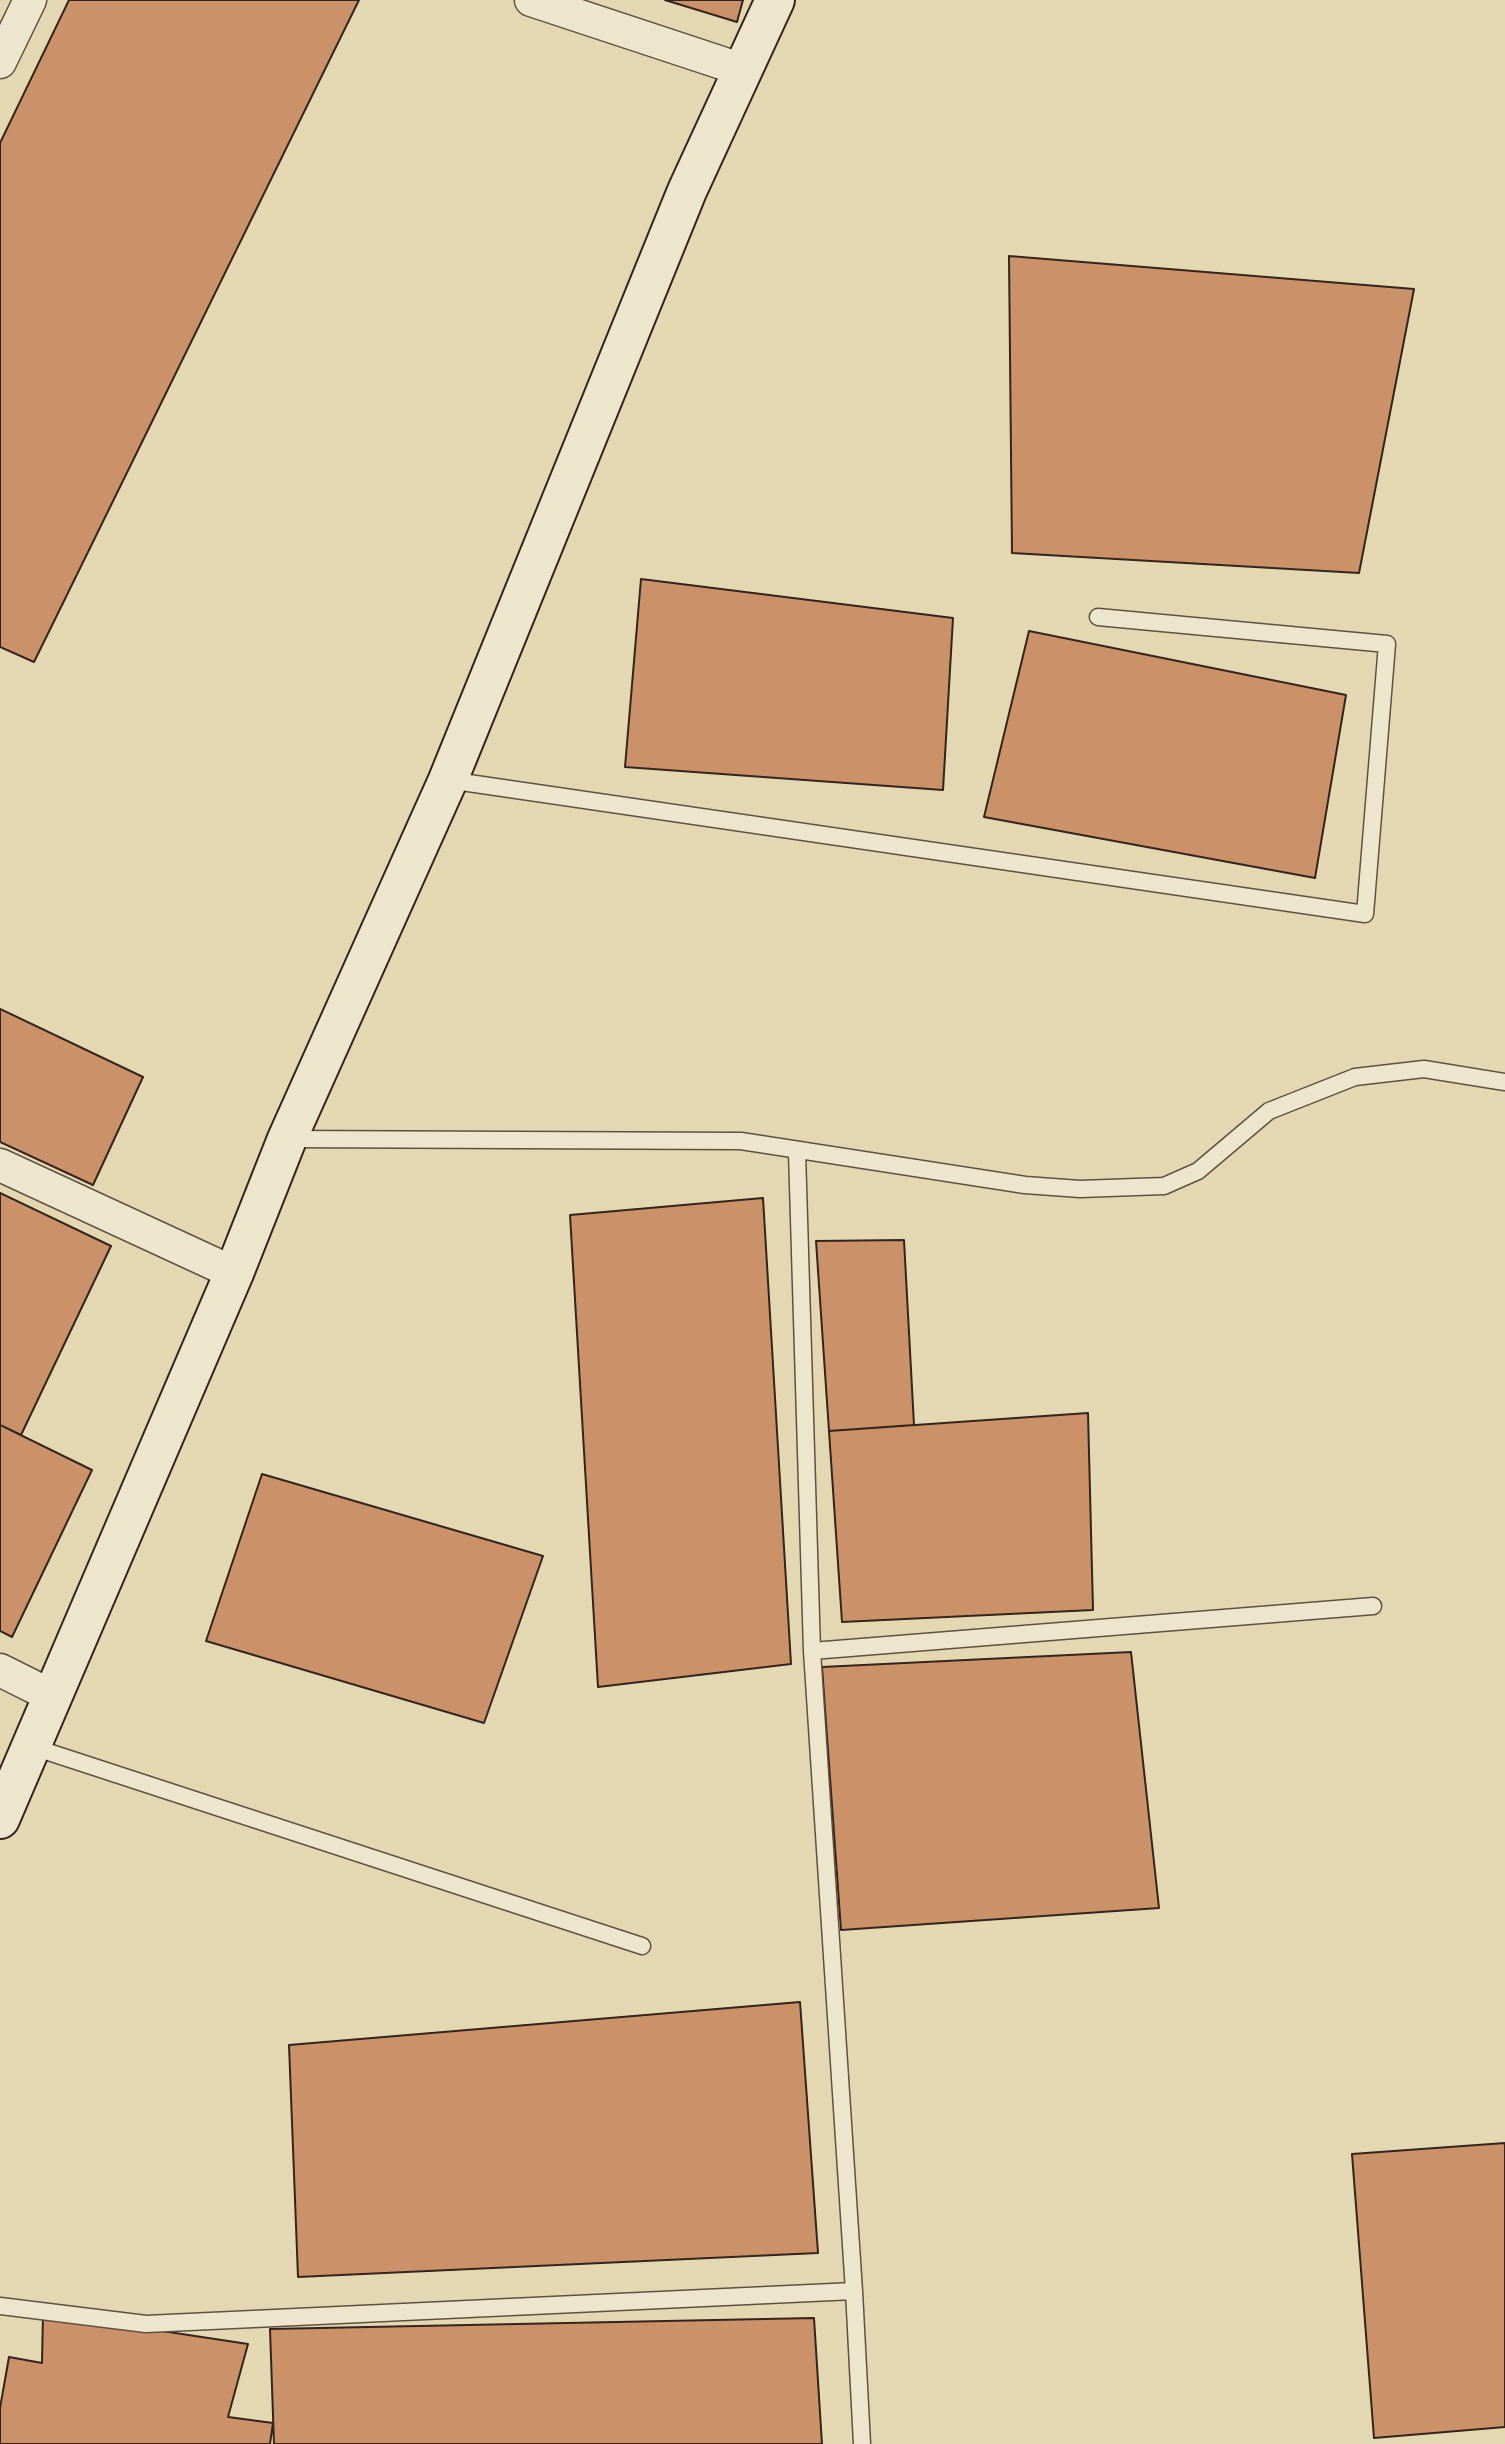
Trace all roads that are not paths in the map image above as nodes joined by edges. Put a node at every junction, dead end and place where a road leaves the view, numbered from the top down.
1 (30, 0) edge
2 (531, 0) edge
3 (775, 0) edge
4 (0, 62) edge
5 (743, 70) junction
6 (1098, 617) dead end
7 (448, 780) junction
8 (1505, 1082) edge
9 (287, 1139) junction
10 (797, 1152) junction
11 (0, 1165) edge
12 (234, 1273) junction
13 (1373, 1606) dead end
14 (813, 1651) junction
15 (0, 1670) edge
16 (52, 1696) junction
17 (30, 1746) junction
18 (0, 1819) edge
19 (642, 1945) dead end
20 (854, 2291) junction
21 (0, 2306) edge
22 (862, 2444) edge

1 - 4 street
2 - 5 street
3 - 5 street
5 - 7 street
6 - 7 lane
7 - 9 street
8 - 10 lane
9 - 10 lane
9 - 12 street
10 - 14 lane
11 - 12 street
12 - 16 street
13 - 14 lane
14 - 20 lane
15 - 16 street
16 - 17 street
17 - 18 street
17 - 19 lane
20 - 21 lane
20 - 22 lane

